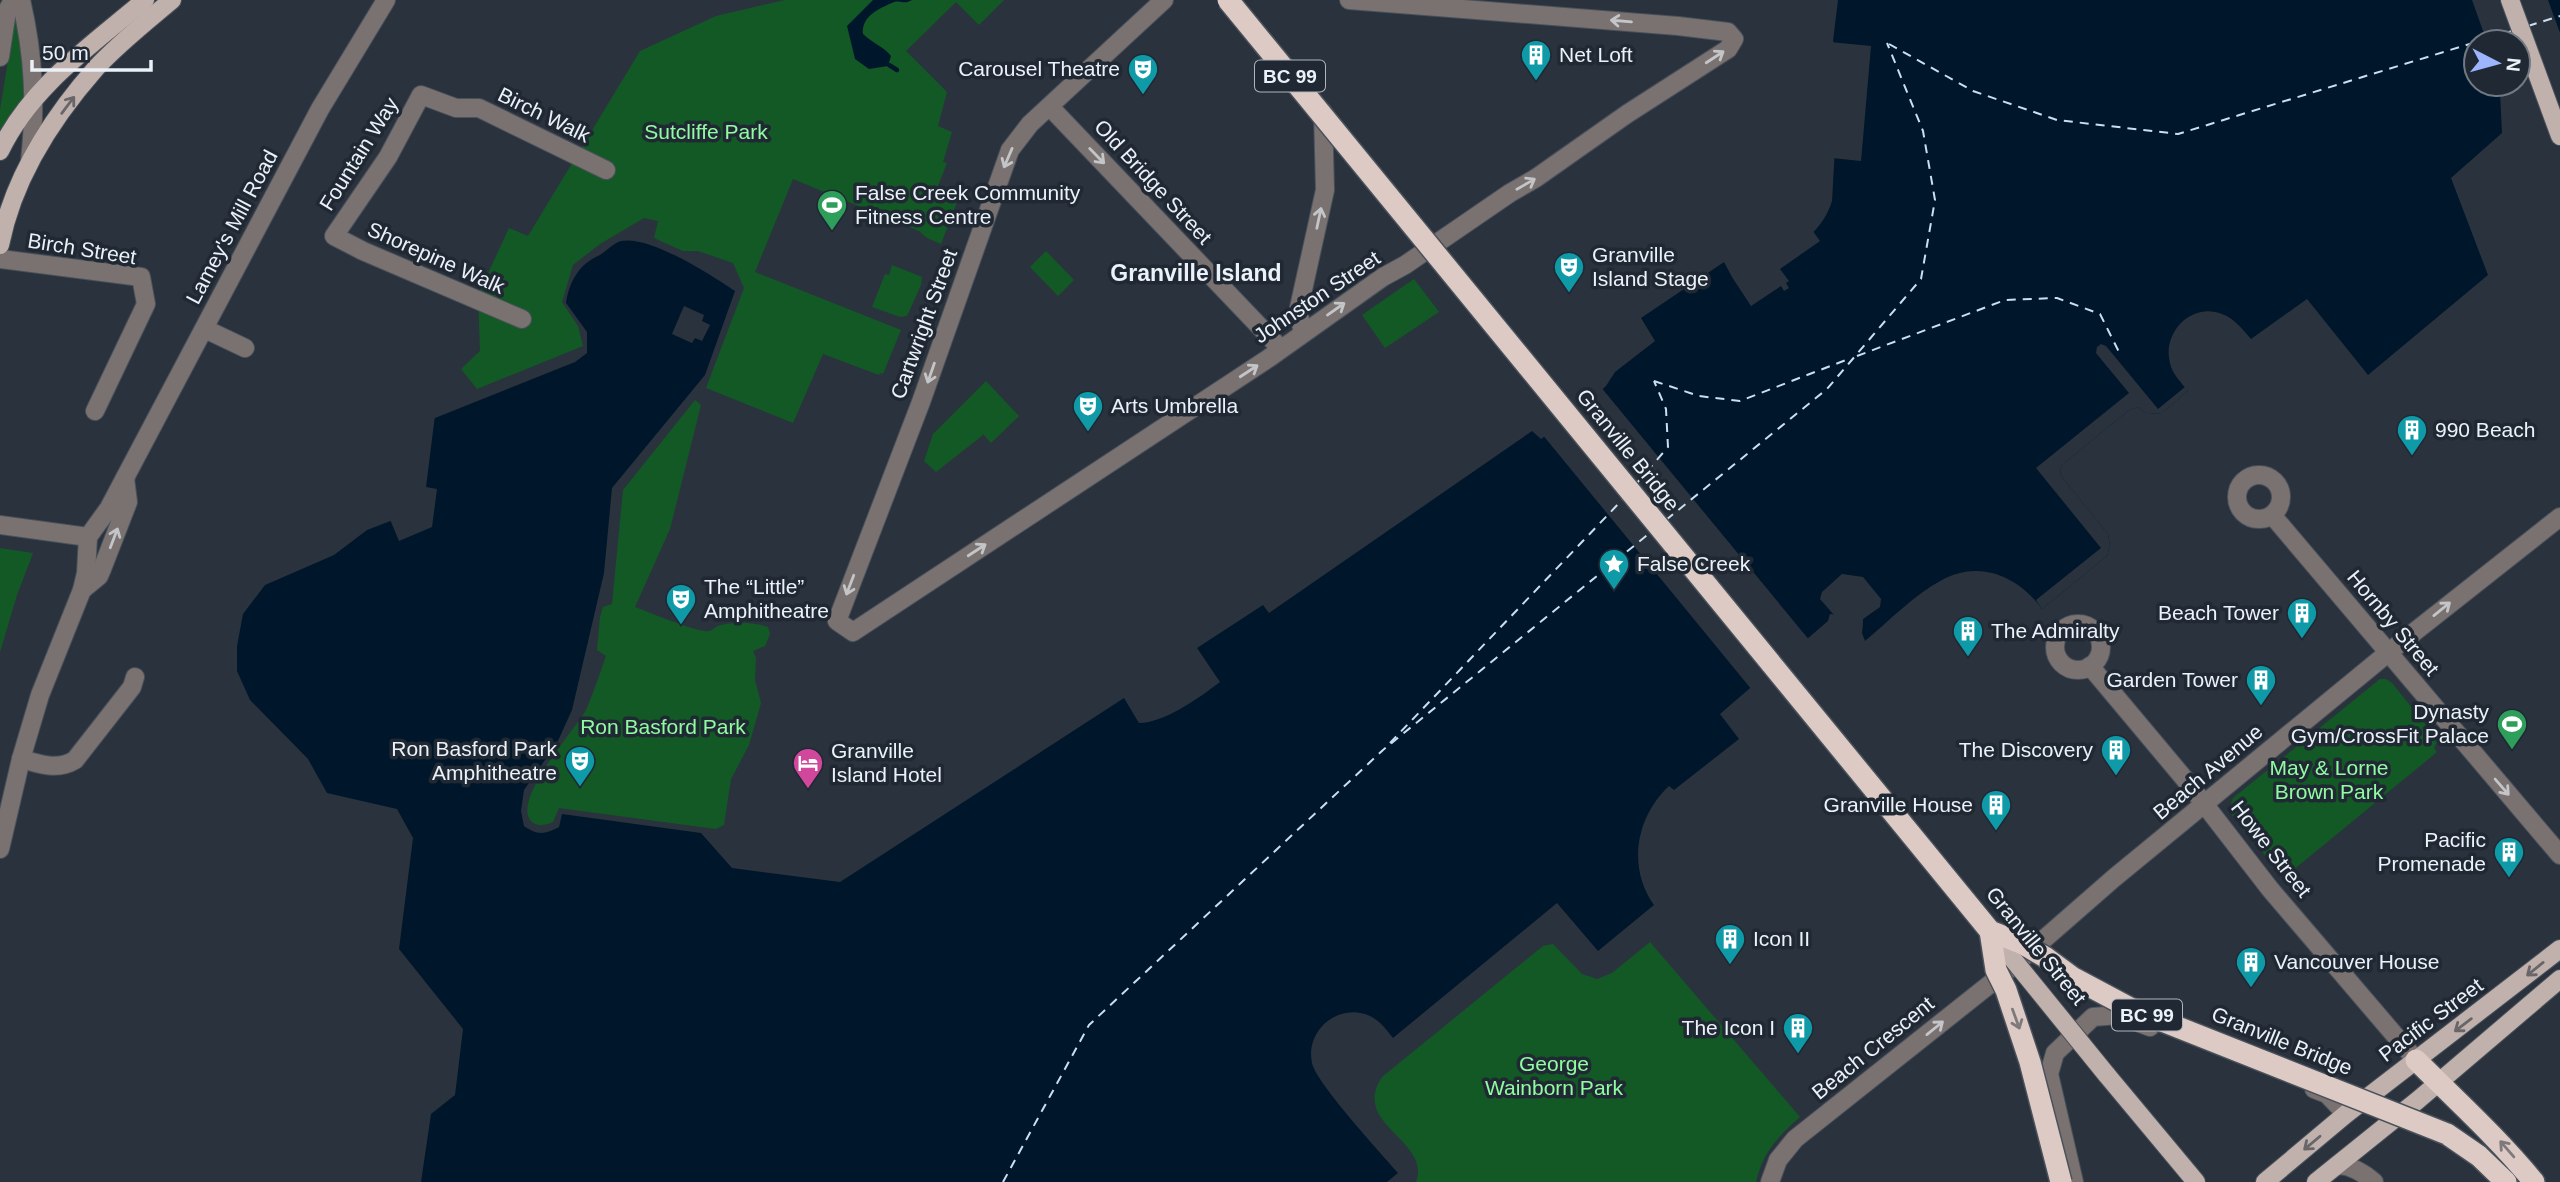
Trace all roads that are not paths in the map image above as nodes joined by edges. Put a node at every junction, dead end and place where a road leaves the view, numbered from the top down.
1 (13, 0) edge
2 (21, 0) edge
3 (145, 0) edge
4 (172, 0) edge
5 (386, 0) edge
6 (1164, 0) edge
7 (1231, 0) edge
8 (1349, 0) edge
9 (2510, 0) edge
10 (1410, 2) edge
11 (0, 57) edge
12 (421, 95) joint
13 (35, 98) junction
14 (1051, 107) junction
15 (2560, 135) edge
16 (0, 151) edge
17 (30, 161) junction
18 (606, 170) dead end
19 (334, 236) joint
20 (0, 245) edge
21 (0, 259) edge
22 (522, 319) dead end
23 (205, 329) junction
24 (1303, 332) junction
25 (245, 348) dead end
26 (1281, 349) junction
27 (95, 411) dead end
28 (125, 478) junction
29 (2272, 515) dead end
30 (2560, 517) edge
31 (0, 525) edge
32 (85, 537) junction
33 (920, 587) joint
34 (82, 590) junction
35 (2389, 652) junction
36 (2091, 666) dead end
37 (135, 677) dead end
38 (21, 759) junction
39 (1891, 802) dead end
40 (2205, 805) junction
41 (0, 849) edge
42 (2560, 855) edge
43 (1990, 931) junction
44 (2560, 949) edge
45 (2019, 961) junction
46 (2560, 979) edge
47 (2077, 1031) junction
48 (2416, 1060) junction
49 (2438, 1083) junction
50 (2346, 1114) junction
51 (2336, 1166) junction
52 (1770, 1182) edge
53 (2061, 1182) edge
54 (2074, 1182) edge
55 (2198, 1182) edge
56 (2266, 1182) edge
57 (2316, 1182) edge
58 (2374, 1182) edge
59 (2506, 1182) edge
60 (2534, 1182) edge

1 - 11 street
2 - 13 street
3 - 13 main road
17 -> 4 main road
5 - 23 street, Lamey's Mill Road
6 - 14 street, Cartwright Street
24 -> 7 street
7 - 43 highway, Granville Bridge / BC 99, bridge
8 - 10 street
9 - 15 main road
24 -> 10 street, Johnston Street
12 - 18 street, Birch Walk
12 - 19 street, Fountain Way
13 - 16 main road
13 - 17 street
14 -> 26 street, Old Bridge Street
14 -> 33 street, Cartwright Street
17 - 20 main road
19 - 22 street, Shorepine Walk
21 - 27 street, Birch Street
23 - 25 street
23 - 28 street, Lamey's Mill Road
24 - 26 street, Johnston Street
33 -> 26 street, Johnston Street
28 - 32 street, Lamey's Mill Road
34 -> 28 street, Lamey's Mill Road
29 - 35 street, Hornby Street
35 -> 30 street, Beach Avenue
31 - 32 street
32 - 34 street, Lamey's Mill Road
34 - 38 street, Lamey's Mill Road
35 - 40 street, Beach Avenue
35 -> 42 street, Hornby Street
36 - 40 street, Howe Street
37 - 38 street
38 - 41 street, Lamey's Mill Road
39 - 45 street, Granville Street
40 - 45 street, Beach Avenue
40 - 48 street, Howe Street
43 -> 53 highway, bridge
43 - 55 main road, Granville Bridge, bridge
43 - 59 highway, Granville Bridge / BC 99, bridge
44 -> 48 main road, Pacific Street
45 - 47 street, Granville Street
52 -> 45 street, Beach Crescent
46 - 49 main road
47 - 50 street
47 - 54 street
47 - 55 street, Granville Street
48 - 49 highway
48 - 50 main road, Pacific Street
49 - 51 main road
60 -> 49 highway
50 -> 56 main road, Pacific Street
51 - 57 main road
51 - 58 street

